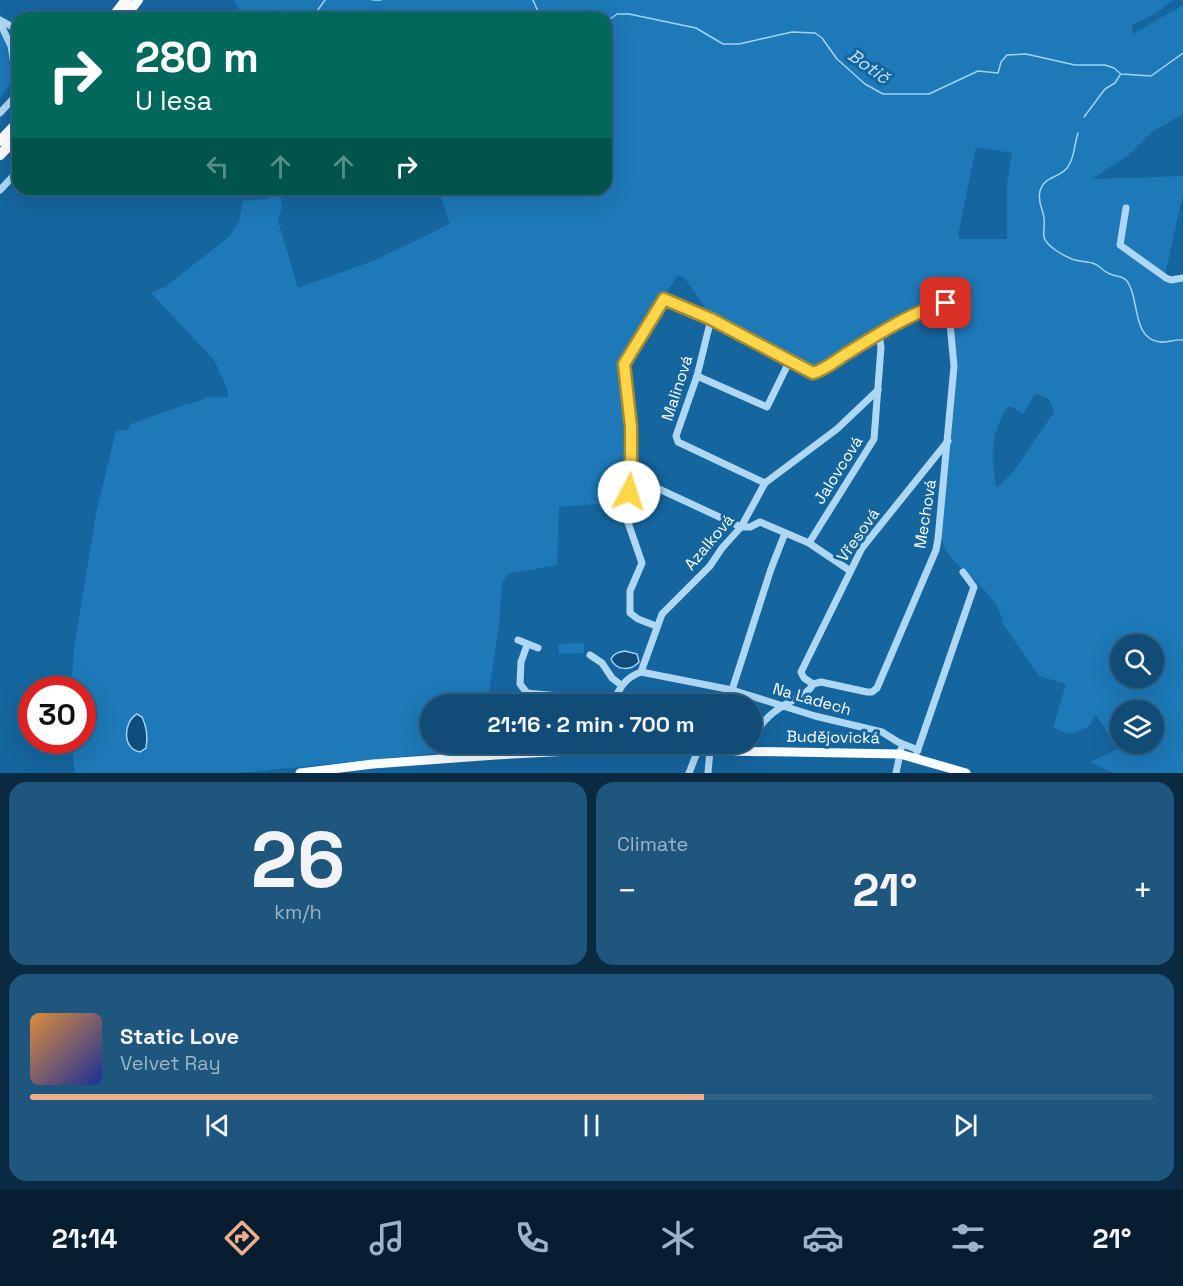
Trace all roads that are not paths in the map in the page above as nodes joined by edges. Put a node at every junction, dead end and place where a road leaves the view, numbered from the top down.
1 (126, 0) edge
2 (138, 0) edge
3 (117, 12) edge
4 (129, 12) edge
5 (0, 21) edge
6 (12, 42) edge
7 (12, 100) edge
8 (0, 113) edge
9 (12, 128) edge
10 (0, 141) edge
11 (12, 142) edge
12 (0, 155) edge
13 (12, 177) edge
14 (0, 190) edge
15 (1126, 208) dead end
16 (1183, 278) edge
17 (711, 319) junction
18 (879, 335) junction
19 (790, 360) junction
20 (697, 376) junction
21 (879, 390) junction
22 (948, 441) junction
23 (631, 476) junction
24 (765, 483) junction
25 (741, 528) junction
26 (786, 533) junction
27 (809, 543) junction
28 (849, 570) junction
29 (963, 572) dead end
30 (656, 626) junction
31 (518, 640) dead end
32 (527, 645) junction
33 (538, 648) dead end
34 (590, 655) dead end
35 (641, 672) junction
36 (813, 684) junction
37 (621, 685) junction
38 (732, 690) junction
39 (540, 694) edge
40 (616, 694) edge
41 (783, 705) junction
42 (762, 722) edge
43 (762, 745) edge
44 (901, 749) junction
45 (496, 754) edge
46 (696, 754) edge
47 (710, 754) edge
48 (916, 754) junction
49 (300, 773) edge
50 (689, 773) edge
51 (708, 773) edge
52 (896, 773) edge
53 (966, 773) edge

1 - 3 highway
2 - 4 highway
5 - 6 street
7 - 8 street
9 - 10 highway
11 - 12 highway
13 - 14 street
15 - 16 street
17 - 19 street
17 - 20 street, Malinová
17 - 23 street
18 - 19 street
18 - 21 street, Jalovcová
18 - 22 street, Mechová
19 - 20 street
20 - 24 street, Malinová
21 - 24 street, Azalková
21 - 27 street, Jalovcová
22 - 28 street, Vřesová
22 - 36 street, Mechová
23 - 25 street
23 - 30 street
24 - 25 street, Azalková
25 - 26 street
25 - 30 street, Azalková
26 - 27 street
26 - 38 street
27 - 28 street
28 - 36 street, Vřesová
29 - 48 street
30 - 35 street, Azalková
31 - 32 street
32 - 33 street
32 - 39 street
34 - 37 street
35 - 37 street
35 - 38 street, Na Ladech
36 - 41 street
37 - 40 street
38 - 41 street, Na Ladech
41 - 42 street
41 - 44 street, Na Ladech
43 - 44 main road, Budějovická
44 - 48 main road, Budějovická
44 - 52 street
45 - 49 main road, Budějovická
46 - 50 street
47 - 51 street
48 - 53 main road, Budějovická

